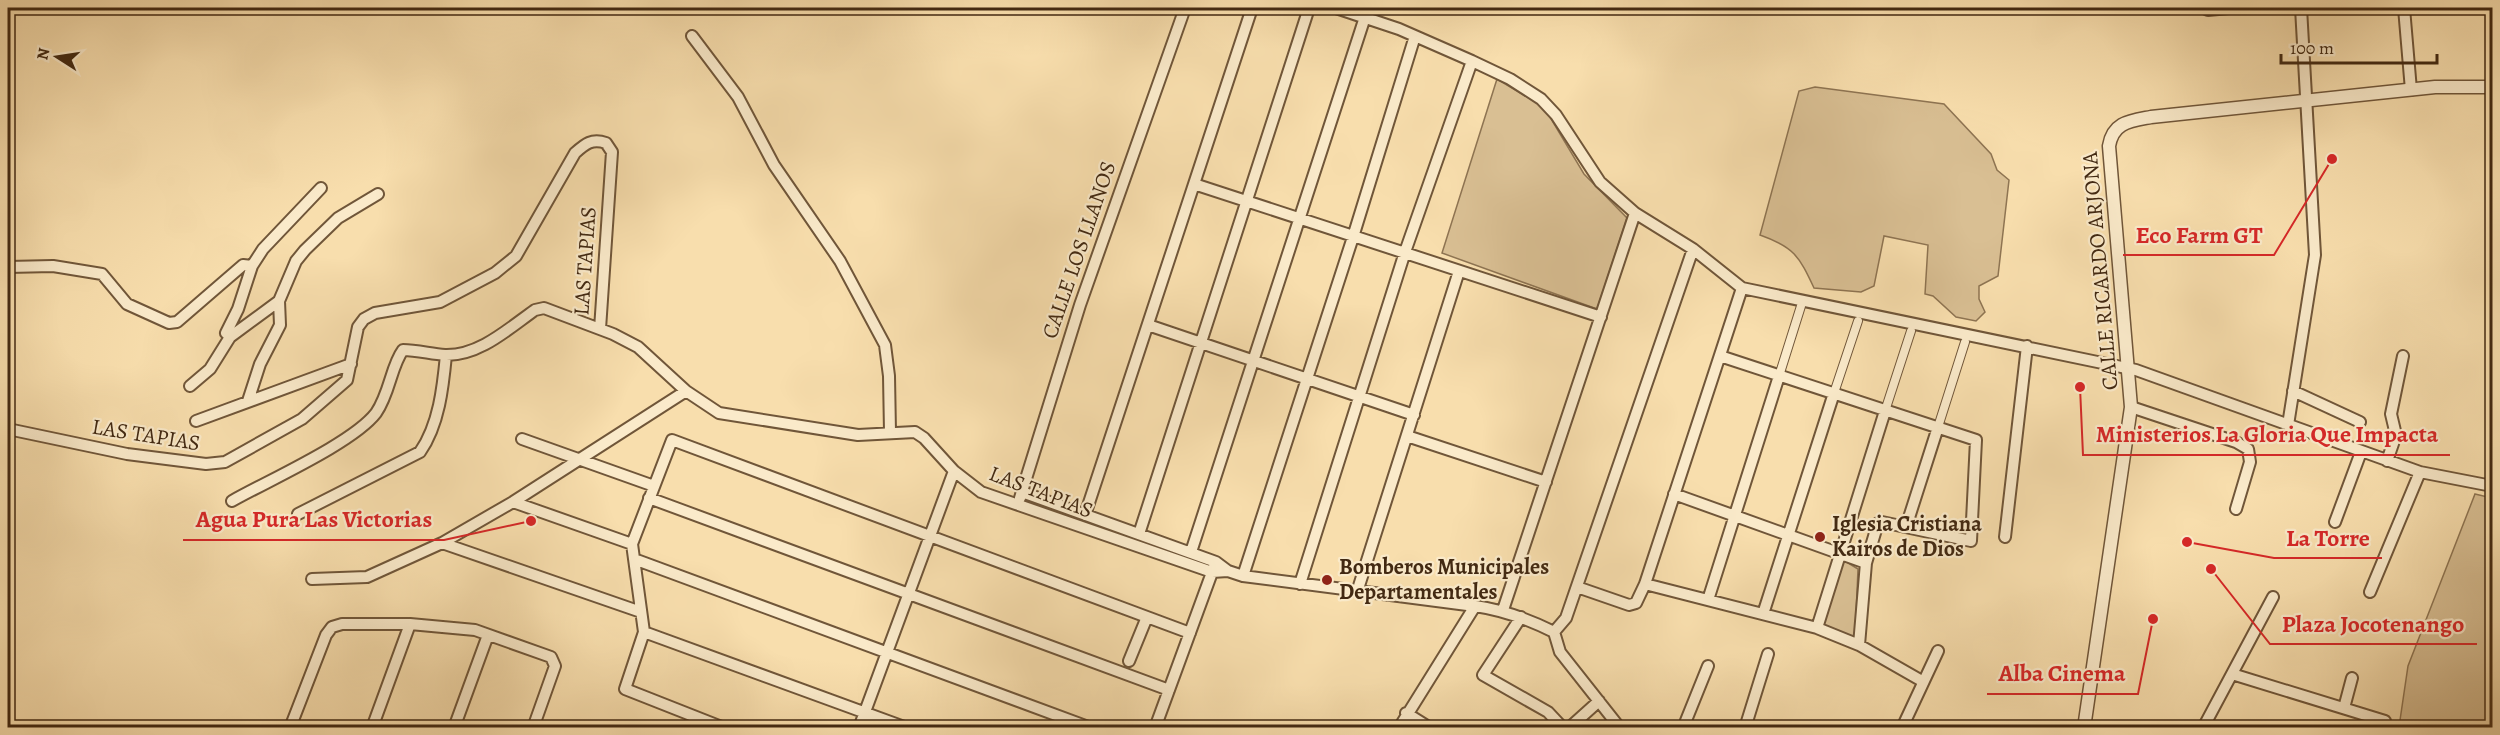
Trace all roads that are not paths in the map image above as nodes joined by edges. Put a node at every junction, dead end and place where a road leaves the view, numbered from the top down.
1 (1185, 8) edge
2 (1252, 8) edge
3 (1309, 8) edge
4 (1336, 8) edge
5 (2204, 8) edge
6 (2229, 8) edge
7 (2301, 8) edge
8 (2404, 8) edge
9 (1365, 17) junction
10 (692, 36) dead end
11 (1414, 36) junction
12 (1472, 61) junction
13 (2493, 87) edge
14 (2411, 90) junction
15 (2307, 101) junction
16 (1194, 184) junction
17 (321, 188) dead end
18 (378, 194) dead end
19 (1246, 201) junction
20 (1635, 213) junction
21 (1299, 219) junction
22 (1353, 237) junction
23 (1693, 249) junction
24 (1405, 252) junction
25 (252, 266) junction
26 (8, 267) edge
27 (1459, 271) junction
28 (1742, 288) junction
29 (279, 301) junction
30 (1801, 306) dead end
31 (1601, 317) junction
32 (1858, 321) dead end
33 (1148, 325) junction
34 (600, 329) junction
35 (1911, 331) dead end
36 (230, 337) junction
37 (1965, 342) dead end
38 (1201, 343) junction
39 (2026, 346) junction
40 (446, 355) junction
41 (1720, 356) junction
42 (2403, 356) dead end
43 (1253, 360) junction
44 (351, 364) junction
45 (2128, 368) junction
46 (1779, 376) junction
47 (1307, 379) junction
48 (190, 386) dead end
49 (2293, 391) junction
50 (686, 392) junction
51 (1834, 393) junction
52 (1358, 395) junction
53 (248, 401) junction
54 (2131, 407) junction
55 (1885, 411) junction
56 (1414, 415) junction
57 (196, 421) dead end
58 (2360, 422) dead end
59 (2288, 425) junction
60 (1938, 427) junction
61 (8, 429) edge
62 (890, 432) junction
63 (1407, 436) junction
64 (522, 439) dead end
65 (2361, 453) junction
66 (578, 461) junction
67 (2387, 461) junction
68 (954, 471) junction
69 (2420, 472) junction
70 (1546, 482) junction
71 (654, 486) junction
72 (2493, 486) edge
73 (1022, 492) junction
74 (1674, 494) junction
75 (649, 498) junction
76 (232, 501) dead end
77 (513, 502) junction
78 (1017, 507) junction
79 (2236, 509) dead end
80 (298, 514) dead end
81 (1085, 515) junction
82 (1735, 516) junction
83 (2335, 522) dead end
84 (1906, 527) junction
85 (1139, 534) junction
86 (1788, 535) junction
87 (930, 537) junction
88 (2005, 537) dead end
89 (442, 543) junction
90 (632, 544) junction
91 (1191, 552) junction
92 (1840, 554) junction
93 (634, 559) junction
94 (1866, 563) junction
95 (1214, 567) junction
96 (1243, 576) junction
97 (312, 579) dead end
98 (1300, 584) junction
99 (1645, 584) junction
100 (1577, 587) junction
101 (1359, 590) junction
102 (2370, 592) dead end
103 (908, 595) junction
104 (2273, 597) dead end
105 (1708, 600) junction
106 (1475, 606) junction
107 (1503, 610) junction
108 (641, 612) junction
109 (1763, 614) junction
110 (1147, 617) junction
111 (1521, 617) junction
112 (410, 624) junction
113 (1817, 628) junction
114 (644, 632) junction
115 (1554, 632) junction
116 (1190, 633) junction
117 (488, 635) junction
118 (1859, 645) junction
119 (1938, 651) dead end
120 (886, 653) junction
121 (1768, 654) dead end
122 (1129, 661) dead end
123 (1708, 666) dead end
124 (2232, 674) junction
125 (2352, 678) dead end
126 (1922, 681) junction
127 (1169, 690) junction
128 (1599, 701) junction
129 (2344, 708) junction
130 (865, 712) junction
131 (1406, 713) junction
132 (2385, 721) dead end
133 (290, 728) edge
134 (372, 728) edge
135 (454, 728) edge
136 (533, 728) edge
137 (724, 728) edge
138 (859, 728) edge
139 (907, 728) edge
140 (1091, 728) edge
141 (1155, 728) edge
142 (1399, 728) edge
143 (1430, 728) edge
144 (1563, 728) edge
145 (1569, 728) edge
146 (1620, 728) edge
147 (1683, 728) edge
148 (1745, 728) edge
149 (1902, 728) edge
150 (2084, 728) edge
151 (2203, 728) edge

1 - 73 street, CALLE LOS LLANOS
2 - 16 street
3 - 19 street
4 - 9 street
5 - 6 street
7 - 15 street
8 - 14 street
9 - 11 street
9 - 21 street
10 - 62 street
11 - 12 street
11 - 22 street
12 - 20 street
12 - 24 street
13 - 14 street
14 - 15 street
15 - 45 street, CALLE RICARDO ARJONA
15 - 49 street
16 - 19 street
16 - 33 street
17 - 25 street
18 - 29 street
19 - 21 street
19 - 38 street
20 - 23 street
20 - 31 street
21 - 22 street
21 - 43 street
22 - 24 street
22 - 47 street
23 - 28 street
23 - 100 street
24 - 27 street
24 - 52 street
25 - 26 street
25 - 36 street
27 - 31 street
27 - 56 street
28 - 39 street
28 - 41 street
29 - 36 street
29 - 53 street
30 - 46 street
31 - 70 street
32 - 51 street
33 - 38 street
33 - 81 street
34 - 40 street
34 - 44 street, LAS TAPIAS
34 - 50 street, LAS TAPIAS
35 - 55 street
36 - 48 street
37 - 60 street
38 - 43 street
38 - 85 street
39 - 45 street
39 - 88 street
40 - 76 street
40 - 80 street
41 - 46 street
41 - 74 street
42 - 67 street
43 - 47 street
43 - 91 street
44 - 53 street
44 - 61 street, LAS TAPIAS
45 - 54 street, CALLE RICARDO ARJONA
45 - 59 street
46 - 51 street
46 - 82 street
47 - 52 street
47 - 96 street
49 - 58 street
49 - 59 street
50 - 62 street, LAS TAPIAS
50 - 66 street
51 - 55 street
51 - 86 street
52 - 56 street
52 - 98 street
53 - 57 street
54 - 79 street
54 - 150 street, CALLE RICARDO ARJONA
55 - 60 street
55 - 92 street
56 - 63 street
59 - 65 street
60 - 84 street
60 - 84 street
62 - 68 street, LAS TAPIAS
63 - 70 street
63 - 101 street
64 - 66 street
65 - 67 street
65 - 83 street
66 - 71 street
66 - 77 street
67 - 69 street
68 - 78 street, LAS TAPIAS
68 - 87 street
69 - 72 street
69 - 102 street
70 - 107 street
71 - 75 street
71 - 87 street
73 - 78 street, CALLE LOS LLANOS
73 - 81 street, LAS TAPIAS
74 - 82 street
74 - 99 street
75 - 90 street
75 - 103 street
77 - 89 street
77 - 90 street
78 - 95 street, LAS TAPIAS
81 - 85 street, LAS TAPIAS
82 - 86 street
82 - 105 street
84 - 94 street
85 - 91 street, LAS TAPIAS
86 - 92 street
86 - 109 street
87 - 103 street
87 - 110 street
89 - 97 street
89 - 108 street
90 - 93 street
91 - 95 street, LAS TAPIAS
92 - 94 street
92 - 113 street
93 - 108 street
93 - 120 street
94 - 118 street
95 - 96 street, LAS TAPIAS
95 - 116 street
96 - 98 street, LAS TAPIAS
98 - 101 street, LAS TAPIAS
99 - 100 street
99 - 105 street
100 - 115 street
101 - 106 street, LAS TAPIAS
103 - 120 street
103 - 127 street
104 - 124 street
105 - 109 street
106 - 107 street, LAS TAPIAS
106 - 131 street
107 - 111 street, LAS TAPIAS
108 - 114 street
109 - 113 street
110 - 116 street
110 - 122 street
111 - 115 street, LAS TAPIAS
111 - 144 street
112 - 117 street
112 - 133 street
112 - 134 street
113 - 118 street
114 - 130 street
114 - 137 street
115 - 128 street
116 - 127 street
117 - 135 street
117 - 136 street
118 - 126 street
119 - 126 street
120 - 130 street
120 - 140 street
121 - 148 street
123 - 147 street
124 - 129 street
124 - 151 street
125 - 129 street
126 - 149 street
127 - 141 street
128 - 145 street
128 - 146 street
129 - 132 street
130 - 138 street
130 - 139 street
131 - 142 street
131 - 143 street

